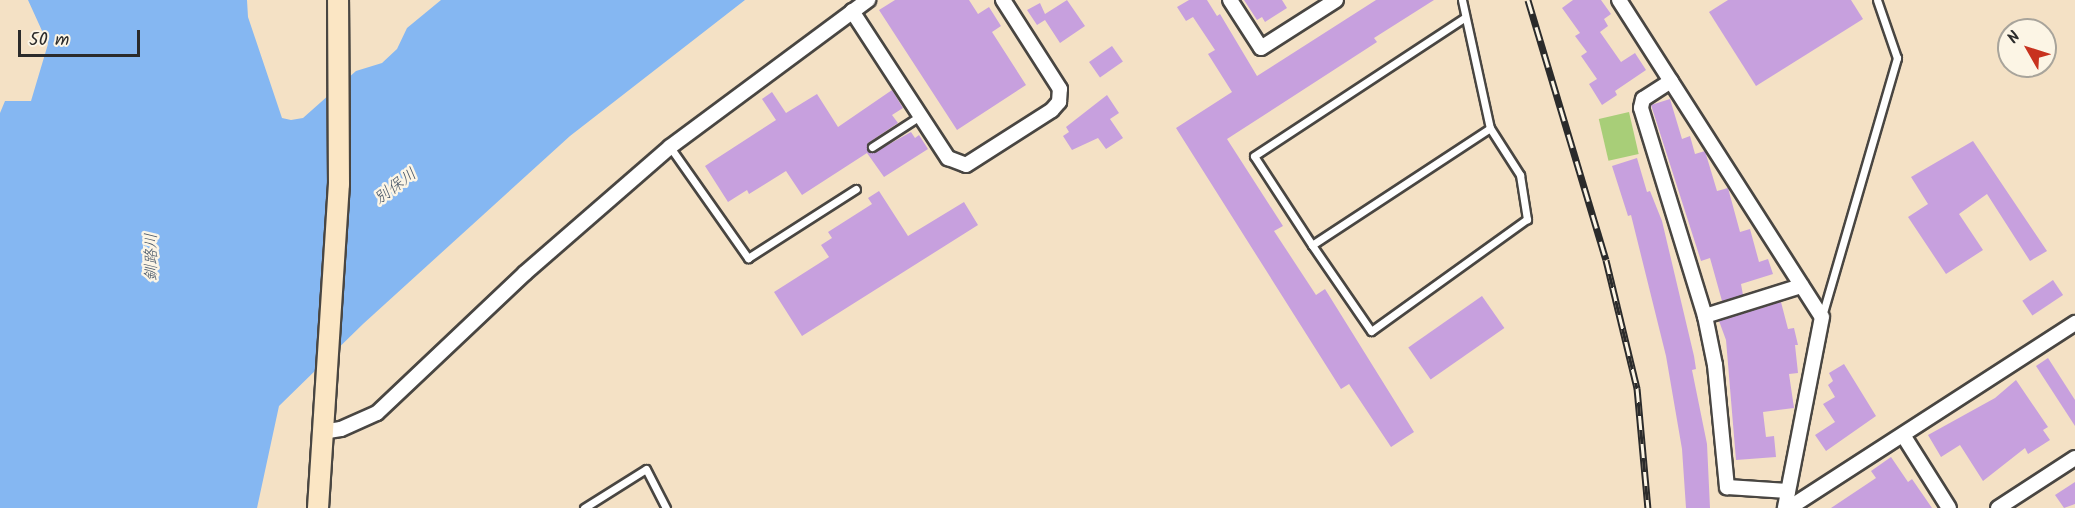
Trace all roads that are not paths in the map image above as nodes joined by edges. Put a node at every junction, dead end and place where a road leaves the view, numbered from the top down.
1 (338, 0) edge
2 (868, 0) edge
3 (1003, 0) edge
4 (1230, 0) edge
5 (1336, 0) edge
6 (1462, 0) edge
7 (1620, 0) edge
8 (1877, 0) edge
9 (852, 11) junction
10 (1464, 18) junction
11 (1671, 81) junction
12 (921, 116) junction
13 (1490, 128) junction
14 (670, 147) junction
15 (872, 147) dead end
16 (856, 189) dead end
17 (1312, 245) junction
18 (1801, 286) junction
19 (1705, 316) junction
20 (1822, 317) junction
21 (2075, 323) edge
22 (322, 432) junction
23 (1903, 435) junction
24 (2075, 458) edge
25 (1788, 491) junction
26 (318, 508) edge
27 (584, 508) edge
28 (666, 508) edge
29 (1787, 508) edge
30 (1949, 508) edge
31 (1998, 508) edge

1 - 22 street
2 - 9 street
3 - 12 street
4 - 5 street
6 - 10 lane
7 - 11 street
8 - 20 lane
9 - 12 street
9 - 14 street
10 - 13 lane
10 - 17 lane
11 - 18 street
11 - 19 street
12 - 15 lane
13 - 17 lane
13 - 17 lane
14 - 16 lane
14 - 22 street
18 - 19 street
18 - 20 street
19 - 25 street
20 - 25 street
21 - 23 street
22 - 26 street
23 - 29 street
23 - 30 street
24 - 31 street
25 - 29 street
27 - 28 lane

